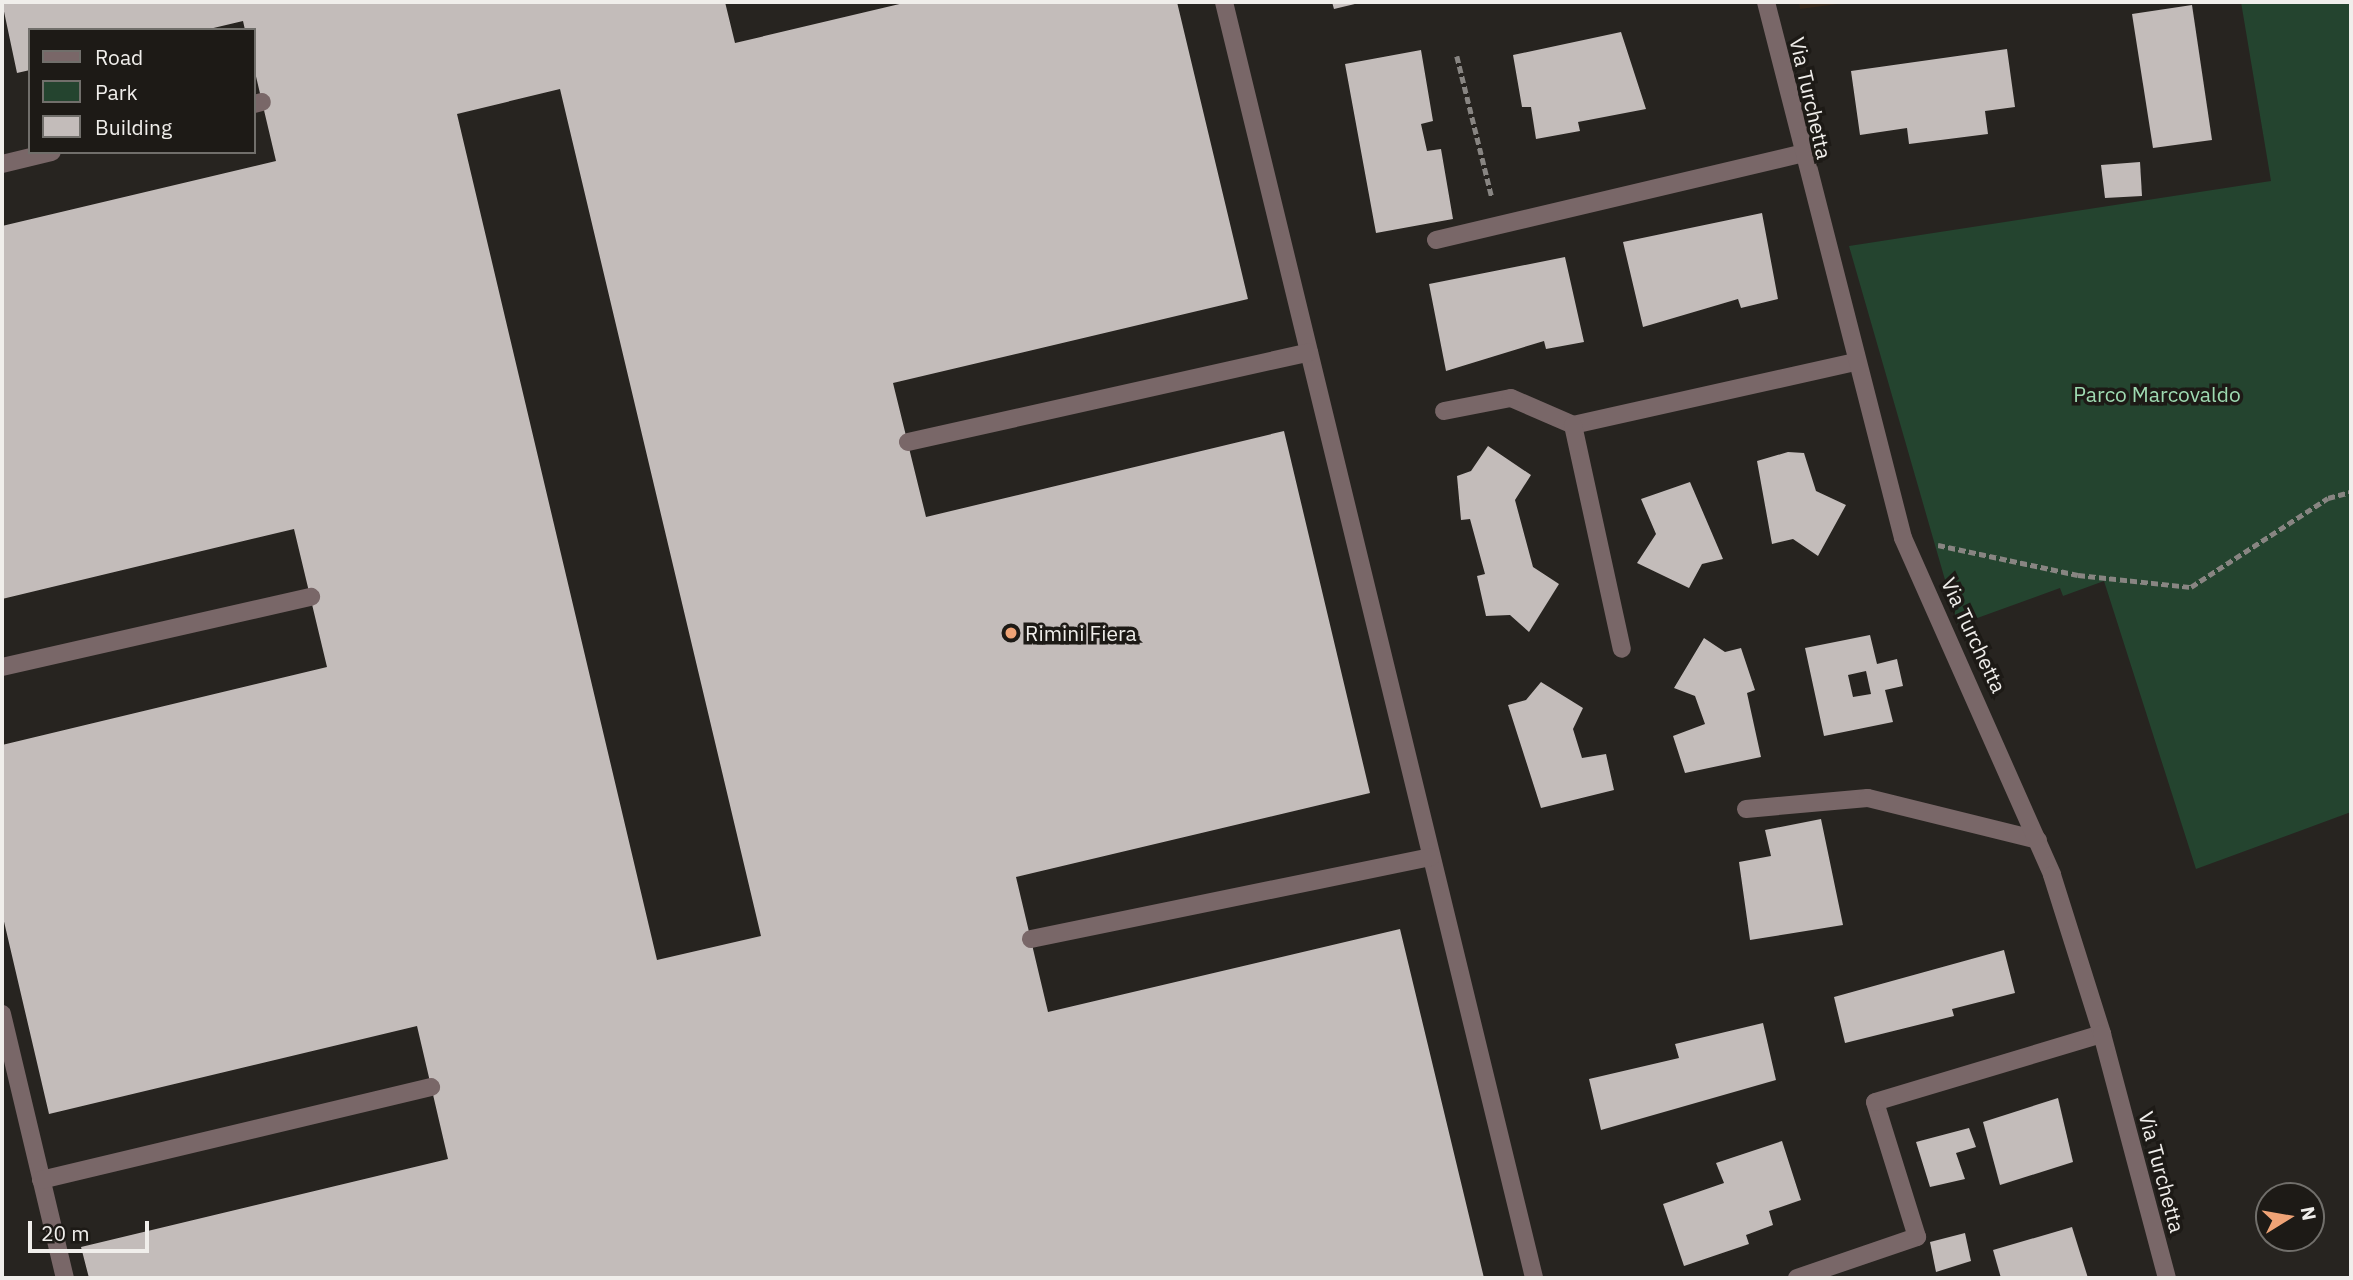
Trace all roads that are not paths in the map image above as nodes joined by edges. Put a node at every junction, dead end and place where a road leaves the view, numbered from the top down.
1 (1224, 2) edge
2 (1766, 2) edge
3 (44, 154) edge
4 (1801, 154) junction
5 (2, 164) edge
6 (1436, 240) dead end
7 (1309, 352) junction
8 (1855, 362) junction
9 (1444, 411) dead end
10 (1573, 425) junction
11 (908, 442) dead end
12 (311, 597) dead end
13 (1622, 649) dead end
14 (2, 667) edge
15 (1746, 809) dead end
16 (2038, 840) junction
17 (1432, 857) junction
18 (1031, 939) dead end
19 (2, 1014) edge
20 (2102, 1034) junction
21 (431, 1087) dead end
22 (41, 1180) junction
23 (65, 1278) edge
24 (1534, 1278) edge
25 (1797, 1278) edge
26 (2167, 1278) edge

1 - 7 street
2 - 4 street, Via Turchetta
3 - 5 street
4 - 6 street
4 - 8 street, Via Turchetta
7 - 11 street
7 - 17 street
8 - 10 street
8 - 16 street, Via Turchetta
9 - 10 street
10 - 13 street
12 - 14 street
15 - 16 street
16 - 20 street, Via Turchetta
17 - 18 street
17 - 24 street
19 - 22 street
20 - 25 street
20 - 26 street, Via Turchetta
21 - 22 street
22 - 23 street

